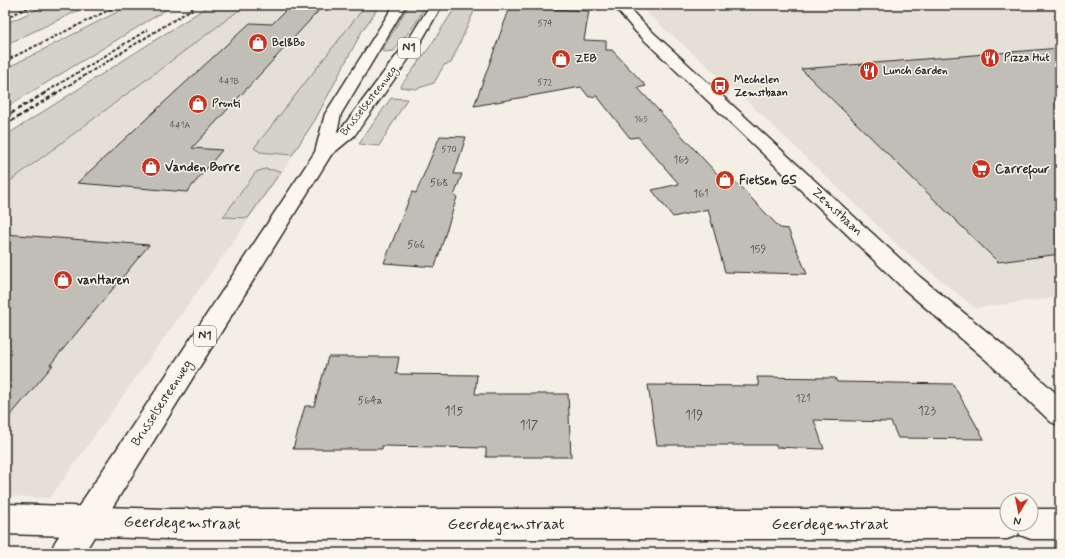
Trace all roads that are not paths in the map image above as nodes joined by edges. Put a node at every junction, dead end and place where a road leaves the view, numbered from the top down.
1 (400, 5) edge
2 (436, 5) edge
3 (619, 5) edge
4 (324, 152) junction
5 (1060, 414) edge
6 (5, 519) edge
7 (86, 521) junction
8 (999, 524) edge
9 (1039, 524) edge
10 (1060, 524) edge
11 (66, 553) edge

1 - 4 street, Brusselsesteenweg / N1
2 - 4 street, Brusselsesteenweg / N1
3 - 5 street, Zemstbaan
4 - 7 street, Brusselsesteenweg / N1
6 - 7 street, Geerdegemstraat
7 - 8 street, Geerdegemstraat
7 - 11 street, Brusselsesteenweg / N1
9 - 10 street

